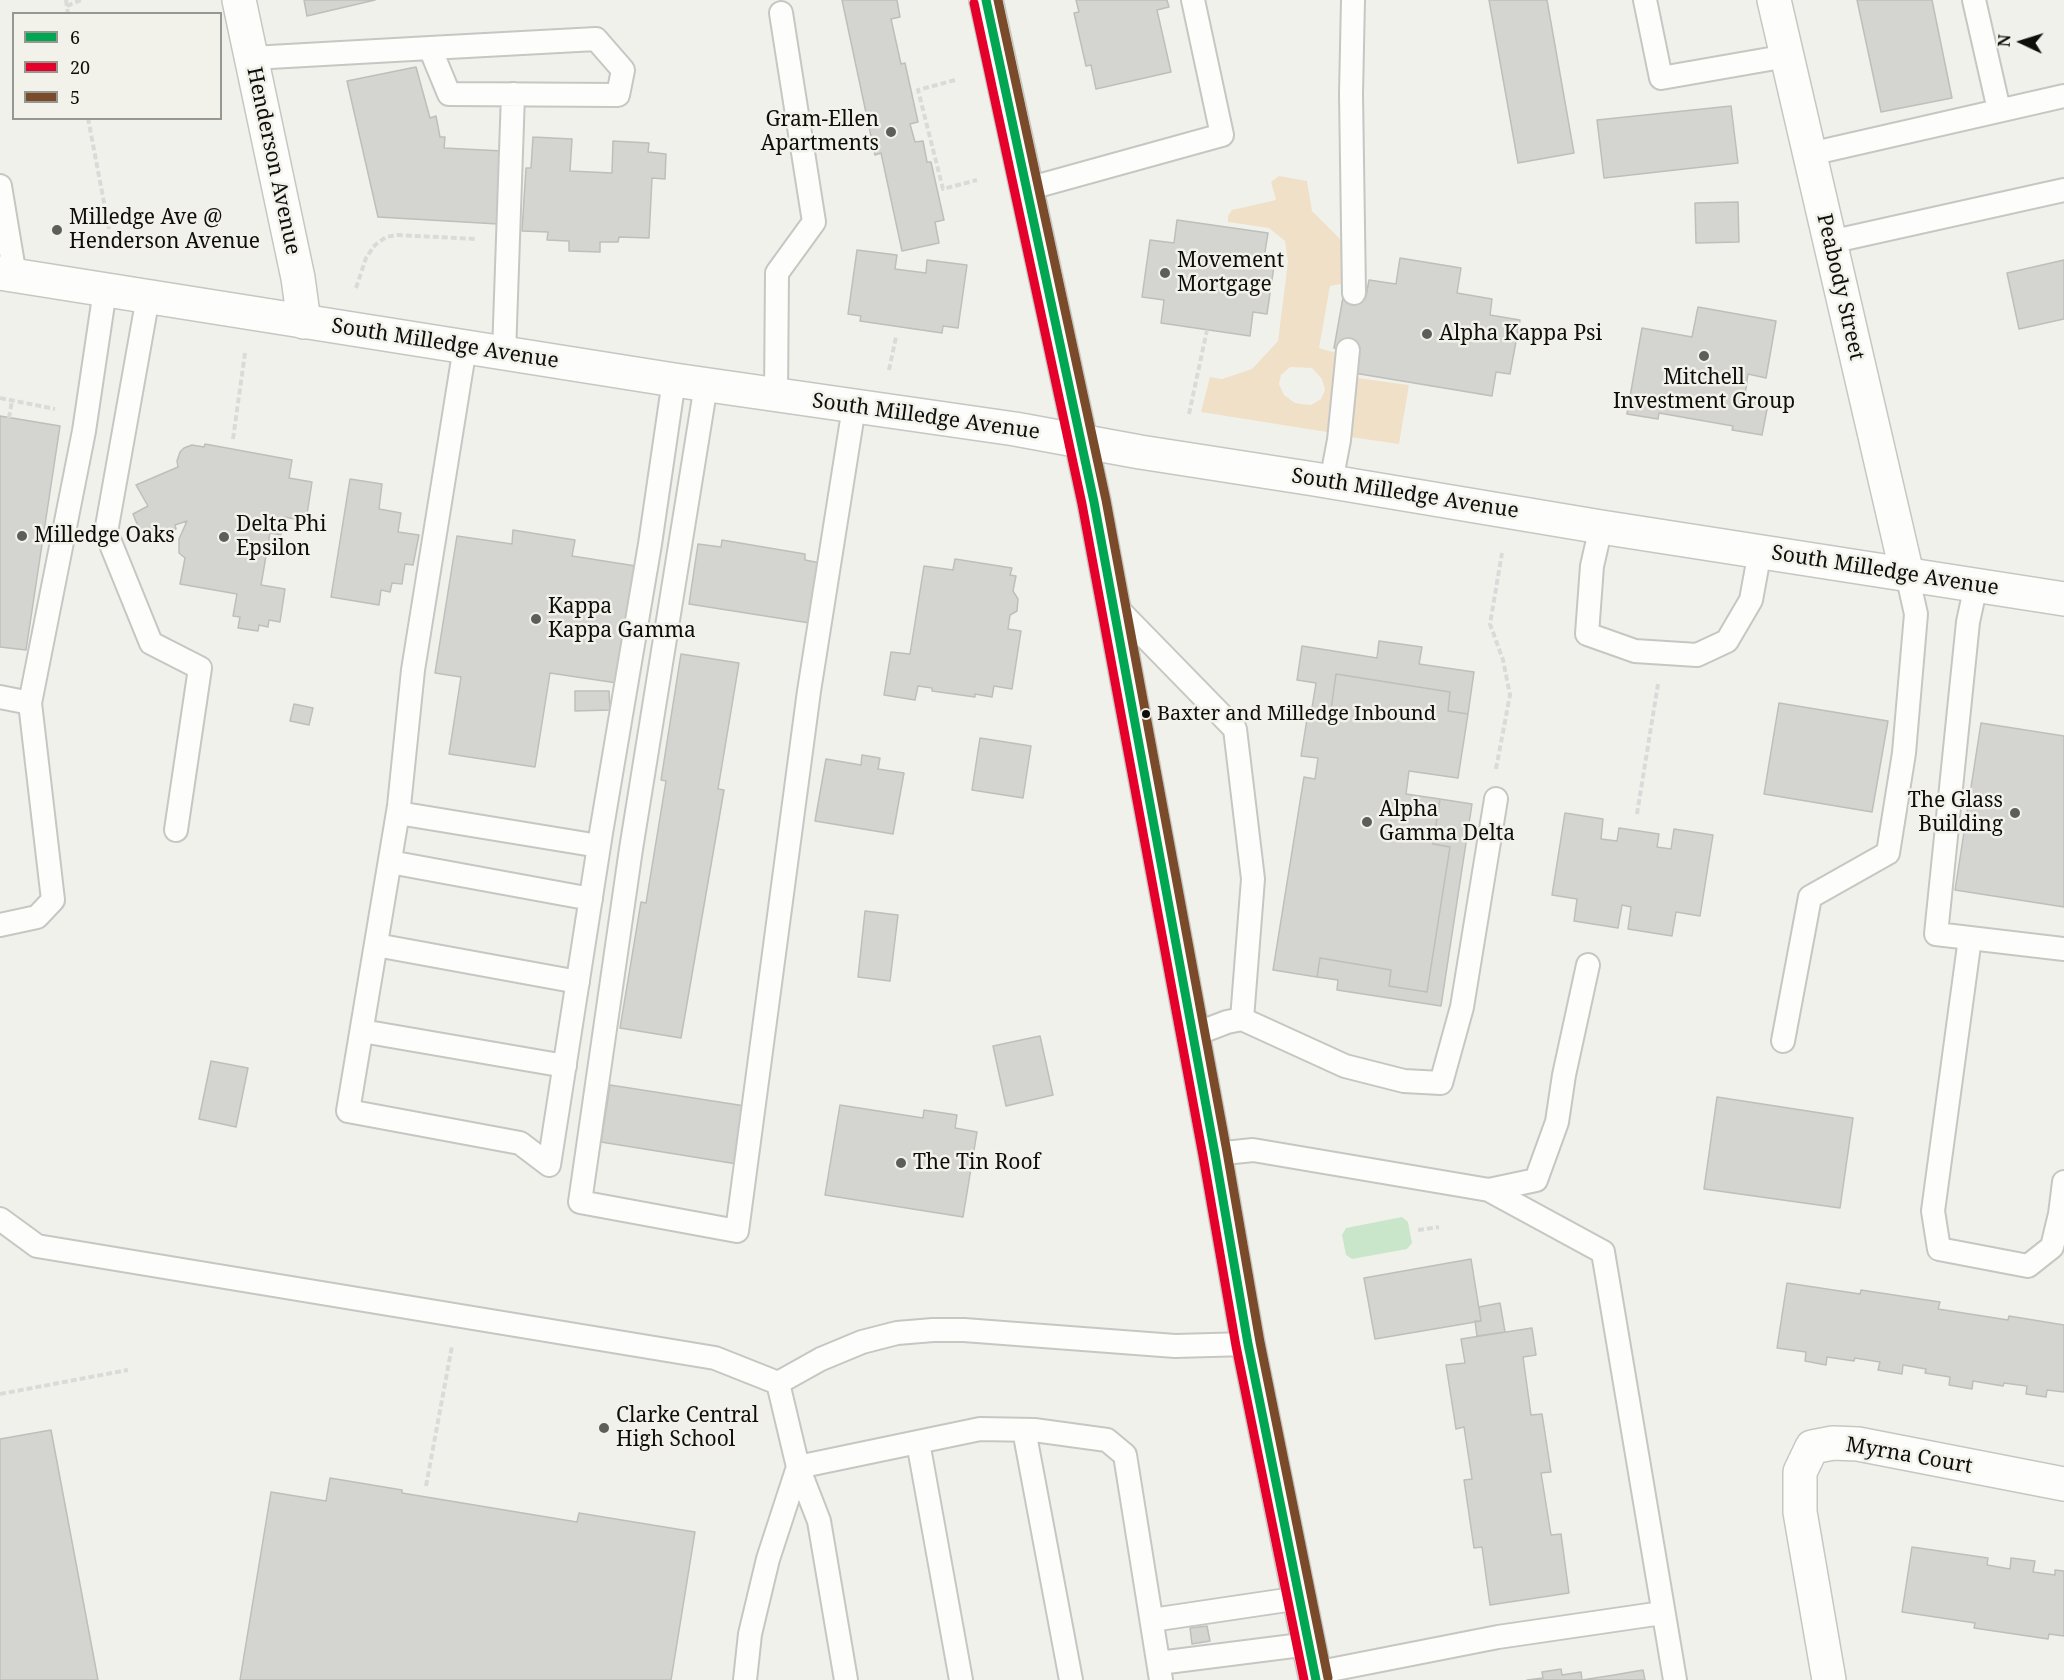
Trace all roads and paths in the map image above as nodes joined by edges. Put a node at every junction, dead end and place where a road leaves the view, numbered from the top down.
1 (66, 0) edge
2 (81, 0) edge
3 (239, 0) edge
4 (986, 0) edge
5 (1193, 0) edge
6 (1353, 0) edge
7 (1645, 0) edge
8 (1774, 0) edge
9 (1974, 0) edge
10 (67, 6) junction
11 (68, 12) edge
12 (781, 14) dead end
13 (430, 48) junction
14 (1787, 56) junction
15 (252, 58) junction
16 (955, 80) dead end
17 (513, 94) junction
18 (2064, 96) edge
19 (1999, 110) junction
20 (88, 120) edge
21 (1810, 154) junction
22 (977, 180) dead end
23 (0, 186) edge
24 (1027, 189) junction
25 (2064, 190) edge
26 (109, 229) dead end
27 (508, 241) junction
28 (1830, 242) junction
29 (7, 274) edge
30 (356, 288) dead end
31 (105, 290) junction
32 (1354, 293) dead end
33 (148, 297) junction
34 (304, 322) junction
35 (1207, 330) dead end
36 (896, 337) dead end
37 (465, 348) junction
38 (1348, 350) dead end
39 (245, 353) dead end
40 (504, 354) junction
41 (889, 370) dead end
42 (674, 380) junction
43 (706, 385) junction
44 (776, 396) junction
45 (0, 398) edge
46 (12, 400) junction
47 (854, 407) junction
48 (57, 410) dead end
49 (1189, 414) dead end
50 (9, 418) dead end
51 (233, 439) dead end
52 (1082, 441) junction
53 (1331, 482) junction
54 (1601, 527) junction
55 (1760, 552) junction
56 (1502, 553) dead end
57 (1907, 574) junction
58 (1976, 585) junction
59 (2064, 599) edge
60 (1113, 604) junction
61 (1663, 653) junction
62 (0, 697) edge
63 (30, 703) junction
64 (1496, 799) joint
65 (398, 813) junction
66 (1637, 814) dead end
67 (176, 830) dead end
68 (599, 846) junction
69 (390, 862) junction
70 (591, 899) junction
71 (0, 925) edge
72 (1970, 938) junction
73 (376, 945) junction
74 (2064, 949) edge
75 (1588, 965) dead end
76 (578, 982) junction
77 (1242, 1019) junction
78 (362, 1031) junction
79 (1193, 1035) junction
80 (1783, 1041) dead end
81 (565, 1066) junction
82 (1215, 1154) junction
83 (2064, 1182) edge
84 (1489, 1190) junction
85 (0, 1220) edge
86 (1439, 1227) dead end
87 (1418, 1230) dead end
88 (1248, 1344) junction
89 (128, 1370) dead end
90 (446, 1383) dead end
91 (778, 1383) junction
92 (0, 1394) edge
93 (1024, 1430) junction
94 (918, 1442) junction
95 (798, 1467) junction
96 (2064, 1484) edge
97 (426, 1486) dead end
98 (1300, 1598) junction
99 (1662, 1613) junction
100 (1152, 1620) junction
101 (1313, 1665) edge
102 (1160, 1672) edge
103 (745, 1680) edge
104 (846, 1680) edge
105 (961, 1680) edge
106 (1071, 1680) edge
107 (1675, 1680) edge
108 (1829, 1680) edge

1 - 10 path
2 - 10 path
3 - 15 main road, Henderson Avenue
4 - 24 main road
5 - 24 lane
6 - 32 lane
7 - 14 lane
8 - 14 main road, Peabody Street
9 - 19 lane
10 - 11 path
12 - 44 lane
13 - 15 lane
13 - 17 lane
13 - 17 lane
14 - 21 main road, Peabody Street
15 - 34 main road, Henderson Avenue
16 - 22 path
17 - 27 lane
18 - 19 lane
19 - 21 lane
20 - 26 path
21 - 28 main road, Peabody Street
23 - 29 lane
24 - 52 main road
25 - 28 lane
27 - 30 path
27 - 40 lane
28 - 57 main road, Peabody Street
29 - 31 main road, South Milledge Avenue
31 - 33 main road, South Milledge Avenue
31 - 63 lane
33 - 34 main road, South Milledge Avenue
33 - 67 lane
34 - 37 main road, South Milledge Avenue
35 - 49 path
36 - 41 path
37 - 40 main road, South Milledge Avenue
37 - 65 lane
38 - 53 lane
39 - 51 path
40 - 42 main road, South Milledge Avenue
42 - 43 main road, South Milledge Avenue
42 - 68 lane
43 - 44 main road, South Milledge Avenue
43 - 47 lane
44 - 47 main road, South Milledge Avenue
45 - 46 path
46 - 48 path
46 - 50 path
47 - 52 main road, South Milledge Avenue
52 - 53 main road, South Milledge Avenue
52 - 60 main road
53 - 54 main road, South Milledge Avenue
54 - 55 main road, South Milledge Avenue
54 - 61 lane
55 - 57 main road, South Milledge Avenue
55 - 61 lane
56 - 64 path
57 - 58 main road, South Milledge Avenue
57 - 80 lane
58 - 59 main road, South Milledge Avenue
58 - 72 lane
60 - 77 lane
60 - 79 main road
61 - 66 path
62 - 63 lane
63 - 71 lane
64 - 77 lane
65 - 68 lane
65 - 69 lane
68 - 70 lane
69 - 70 lane
69 - 73 lane
70 - 76 lane
72 - 74 lane
72 - 83 lane
73 - 76 lane
73 - 78 lane
75 - 84 lane
76 - 81 lane
77 - 79 lane
78 - 81 lane
78 - 81 lane
79 - 82 main road
82 - 84 lane
82 - 88 main road
84 - 99 lane
85 - 91 lane
86 - 87 path
88 - 91 lane
88 - 98 main road
89 - 92 path
90 - 97 path
91 - 95 lane
93 - 94 lane
93 - 100 lane
93 - 106 lane
94 - 95 lane
94 - 105 lane
95 - 103 lane
95 - 104 lane
96 - 108 main road, Myrna Court
98 - 100 lane
98 - 101 main road
99 - 101 lane
99 - 107 lane
100 - 102 lane
101 - 102 lane

